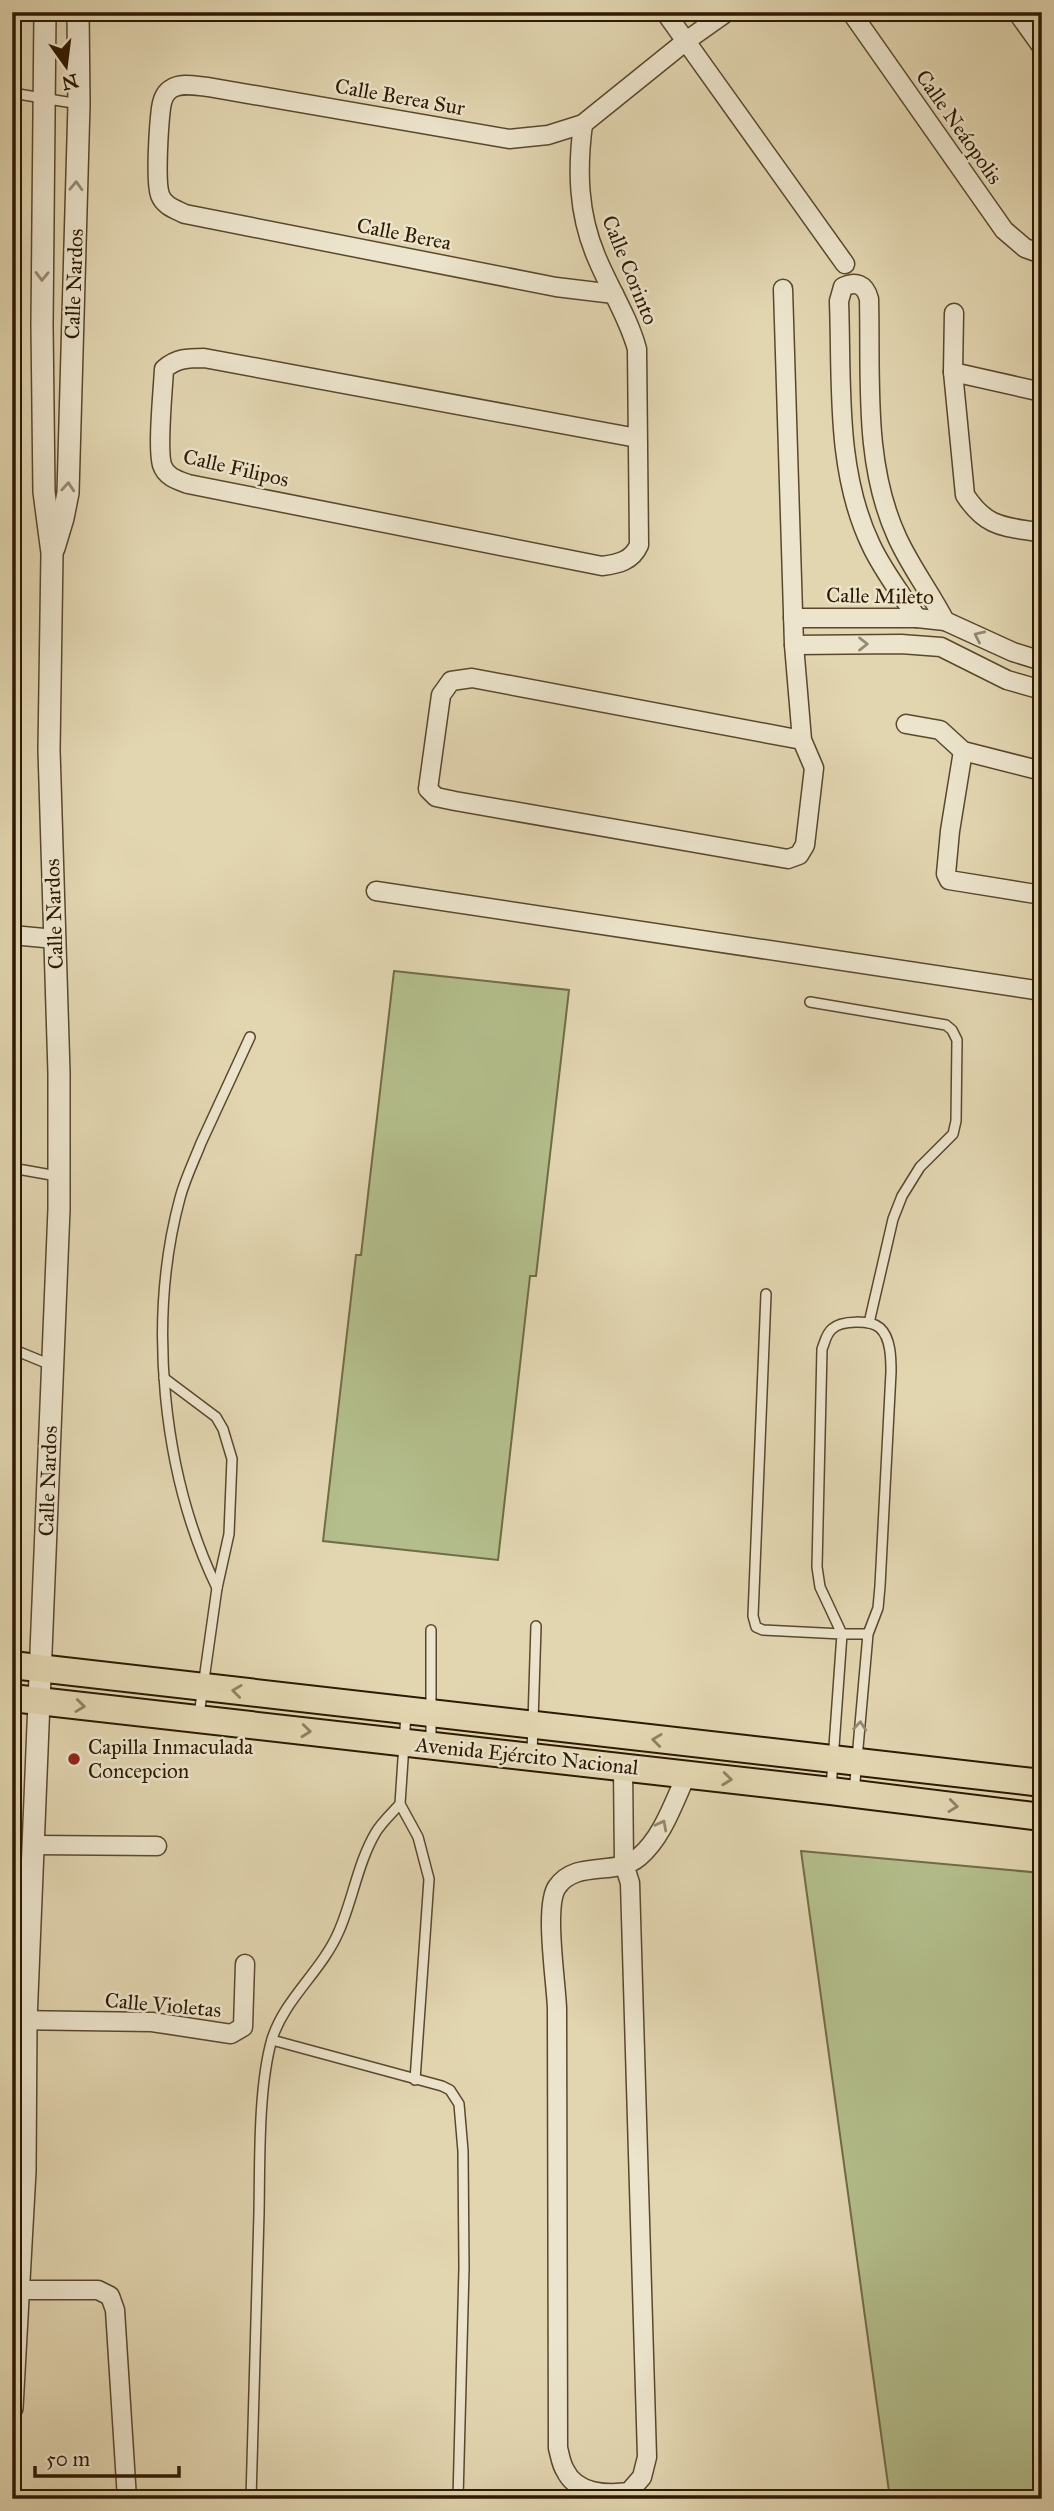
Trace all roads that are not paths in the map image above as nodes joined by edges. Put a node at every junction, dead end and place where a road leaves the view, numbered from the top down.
1 (45, 12) edge
2 (78, 12) edge
3 (665, 12) edge
4 (727, 12) edge
5 (851, 12) edge
6 (1017, 12) edge
7 (686, 41) junction
8 (1042, 47) edge
9 (12, 93) edge
10 (44, 99) junction
11 (79, 104) junction
12 (583, 124) junction
13 (185, 214) joint
14 (1042, 254) edge
15 (845, 264) dead end
16 (783, 289) dead end
17 (614, 294) junction
18 (954, 313) dead end
19 (953, 372) junction
20 (1042, 392) edge
21 (637, 438) junction
22 (1042, 533) edge
23 (52, 553) junction
24 (626, 560) joint
25 (793, 618) junction
26 (917, 618) junction
27 (945, 621) junction
28 (794, 645) junction
29 (1042, 662) edge
30 (1042, 690) edge
31 (906, 723) dead end
32 (802, 740) junction
33 (963, 751) junction
34 (1042, 771) edge
35 (376, 891) dead end
36 (1042, 895) edge
37 (12, 935) edge
38 (55, 939) junction
39 (1042, 991) edge
40 (810, 1002) dead end
41 (250, 1037) dead end
42 (12, 1168) edge
43 (59, 1176) junction
44 (766, 1294) dead end
45 (869, 1323) junction
46 (12, 1349) edge
47 (53, 1366) junction
48 (164, 1378) junction
49 (217, 1588) junction
50 (536, 1626) dead end
51 (431, 1630) dead end
52 (842, 1634) junction
53 (868, 1634) junction
54 (12, 1665) edge
55 (41, 1668) junction
56 (202, 1687) junction
57 (12, 1698) edge
58 (40, 1701) junction
59 (419, 1712) junction
60 (199, 1719) junction
61 (532, 1725) junction
62 (418, 1744) junction
63 (532, 1757) junction
64 (845, 1761) junction
65 (623, 1767) junction
66 (687, 1774) junction
67 (1042, 1783) edge
68 (842, 1792) junction
69 (400, 1804) junction
70 (1042, 1817) edge
71 (35, 1845) junction
72 (157, 1846) dead end
73 (624, 1864) junction
74 (245, 1964) dead end
75 (19, 2020) edge
76 (272, 2040) junction
77 (415, 2080) junction
78 (19, 2176) edge
79 (18, 2290) junction
80 (14, 2343) edge
81 (12, 2408) edge
82 (642, 2477) junction
83 (127, 2499) edge
84 (251, 2499) edge
85 (458, 2499) edge
86 (642, 2499) edge

1 - 10 street, Calle Nardos
2 - 11 street, Calle Nardos
3 - 7 street
4 - 7 street
5 - 14 street, Calle Neáopolis
6 - 8 street
7 - 12 street
7 - 15 street
9 - 10 lane
10 - 11 lane
10 -> 23 street, Calle Nardos
23 -> 11 street, Calle Nardos
12 - 13 street, Calle Berea Sur
12 - 17 street, Calle Corinto
13 - 17 street, Calle Berea
16 - 25 street
17 - 21 street, Calle Corinto
18 - 19 street
19 - 20 street
19 - 22 street
21 - 24 street, Calle Corinto
21 - 24 street, Calle Filipos
23 - 38 street, Calle Nardos
25 - 26 street, Calle Mileto
25 - 28 street
26 - 27 street, Calle Mileto
26 - 27 street
29 -> 27 street, Calle Mileto
28 -> 30 street
28 - 32 street
31 - 33 street
32 - 32 street
33 - 34 street
33 - 36 street
35 - 39 street
37 - 38 street
38 - 43 street, Calle Nardos
40 - 45 lane
41 - 48 lane
42 - 43 lane
43 - 47 street, Calle Nardos
44 - 52 lane
45 - 52 lane
45 - 53 lane
46 - 47 lane
47 - 55 street, Calle Nardos
48 - 49 lane
48 - 49 lane
49 - 56 lane
50 - 61 lane
51 - 59 lane
52 - 53 lane
52 - 64 lane
64 -> 53 lane
54 - 55 main road, Avenida Ejército Nacional
55 - 56 main road, Avenida Ejército Nacional
55 - 58 street, Calle Nardos
59 -> 56 main road, Avenida Ejército Nacional
56 - 60 lane
57 - 58 main road, Avenida Ejército Nacional
58 -> 60 main road, Avenida Ejército Nacional
58 - 71 street, Calle Nardos
59 - 61 main road, Avenida Ejército Nacional
59 - 62 lane
59 - 62 lane
60 -> 62 main road, Avenida Ejército Nacional
61 - 63 lane
64 -> 61 main road, Avenida Ejército Nacional
62 - 63 main road, Avenida Ejército Nacional
62 - 69 lane
63 - 65 main road, Avenida Ejército Nacional
64 - 67 main road, Avenida Ejército Nacional
64 - 68 lane
64 - 68 lane
65 - 66 main road, Avenida Ejército Nacional
65 - 73 street
66 -> 68 main road, Avenida Ejército Nacional
73 -> 66 street
68 -> 70 main road, Avenida Ejército Nacional
69 - 76 lane
69 - 77 lane
71 - 72 street
71 - 75 street, Calle Nardos
73 - 82 street
73 - 82 street
74 - 75 street, Calle Violetas
75 - 78 street, Calle Nardos
76 - 77 lane
76 - 84 lane
77 - 85 lane
78 - 79 street, Calle Nardos
79 - 80 street, Calle Nardos
79 - 83 street
80 - 81 street, Calle Nardos
82 - 86 street

